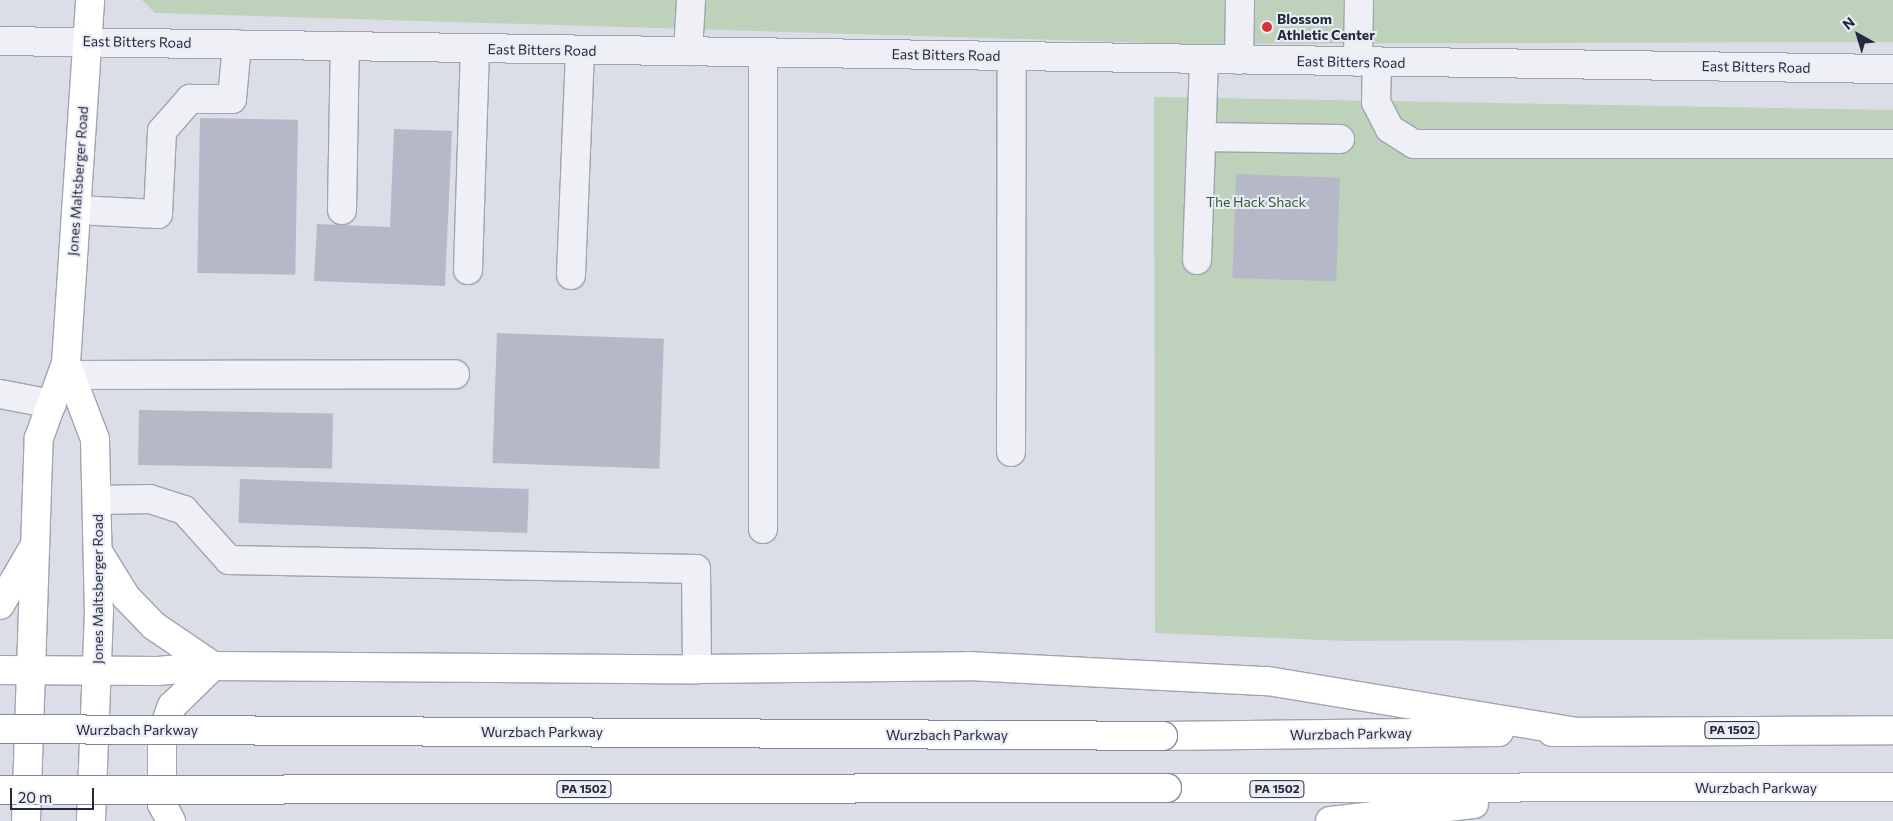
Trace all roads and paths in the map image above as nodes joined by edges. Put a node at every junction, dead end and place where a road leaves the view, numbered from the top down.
1 (90, 0) edge
2 (691, 0) edge
3 (1240, 0) edge
4 (1358, 0) edge
5 (0, 41) edge
6 (88, 41) junction
7 (236, 44) junction
8 (345, 46) junction
9 (475, 48) junction
10 (580, 50) junction
11 (688, 51) junction
12 (763, 52) junction
13 (1012, 56) junction
14 (1204, 59) junction
15 (1239, 60) junction
16 (1368, 62) junction
17 (1893, 69) edge
18 (1201, 137) junction
19 (1340, 139) dead end
20 (1893, 144) edge
21 (76, 210) junction
22 (342, 210) dead end
23 (1197, 260) dead end
24 (468, 270) dead end
25 (571, 275) dead end
26 (69, 369) junction
27 (455, 374) dead end
28 (0, 394) edge
29 (52, 404) junction
30 (1011, 452) dead end
31 (98, 500) junction
32 (763, 529) dead end
33 (36, 542) junction
34 (100, 555) junction
35 (0, 604) edge
36 (213, 666) junction
37 (696, 669) junction
38 (0, 670) edge
39 (29, 671) junction
40 (98, 671) junction
41 (0, 729) edge
42 (1893, 730) edge
43 (1571, 731) junction
44 (1893, 787) edge
45 (1580, 789) junction
46 (0, 790) edge
47 (26, 821) edge
48 (90, 821) edge
49 (170, 821) edge
50 (1330, 821) edge

1 - 6 main road, Jones Maltsberger Road
2 - 11 street
3 - 15 street
4 - 16 street
5 - 6 street, East Bitters Road
6 - 7 street, East Bitters Road
6 - 21 main road, Jones Maltsberger Road
7 - 8 street, East Bitters Road
7 - 21 street
8 - 9 street, East Bitters Road
8 - 22 street
9 - 10 street, East Bitters Road
9 - 24 street
10 - 11 street, East Bitters Road
10 - 25 street
11 - 12 street, East Bitters Road
12 - 13 street, East Bitters Road
12 - 32 street
13 - 14 street, East Bitters Road
13 - 30 street
14 - 15 street, East Bitters Road
14 - 18 street
15 - 16 street, East Bitters Road
16 - 17 street, East Bitters Road
16 - 20 street
18 - 19 street
18 - 23 street
21 - 26 main road, Jones Maltsberger Road
26 - 27 street
26 - 29 main road, Jones Maltsberger Road
26 - 31 main road, Jones Maltsberger Road
28 - 29 street
29 - 33 main road, Jones Maltsberger Road
31 - 34 main road, Jones Maltsberger Road
31 - 37 street
33 - 35 main road
33 - 39 main road, Jones Maltsberger Road
34 - 36 main road
34 - 40 main road, Jones Maltsberger Road
36 - 37 main road
36 - 40 main road
36 - 49 main road
37 - 43 main road
38 - 39 main road
39 - 40 main road
39 - 47 main road, Jones Maltsberger Road
40 - 48 main road, Jones Maltsberger Road
41 - 43 main road, Wurzbach Parkway / PA 1502, bridge
42 - 43 main road, Wurzbach Parkway / PA 1502
44 - 45 main road, Wurzbach Parkway / PA 1502
45 - 46 main road, Wurzbach Parkway / PA 1502, bridge
45 - 50 main road

